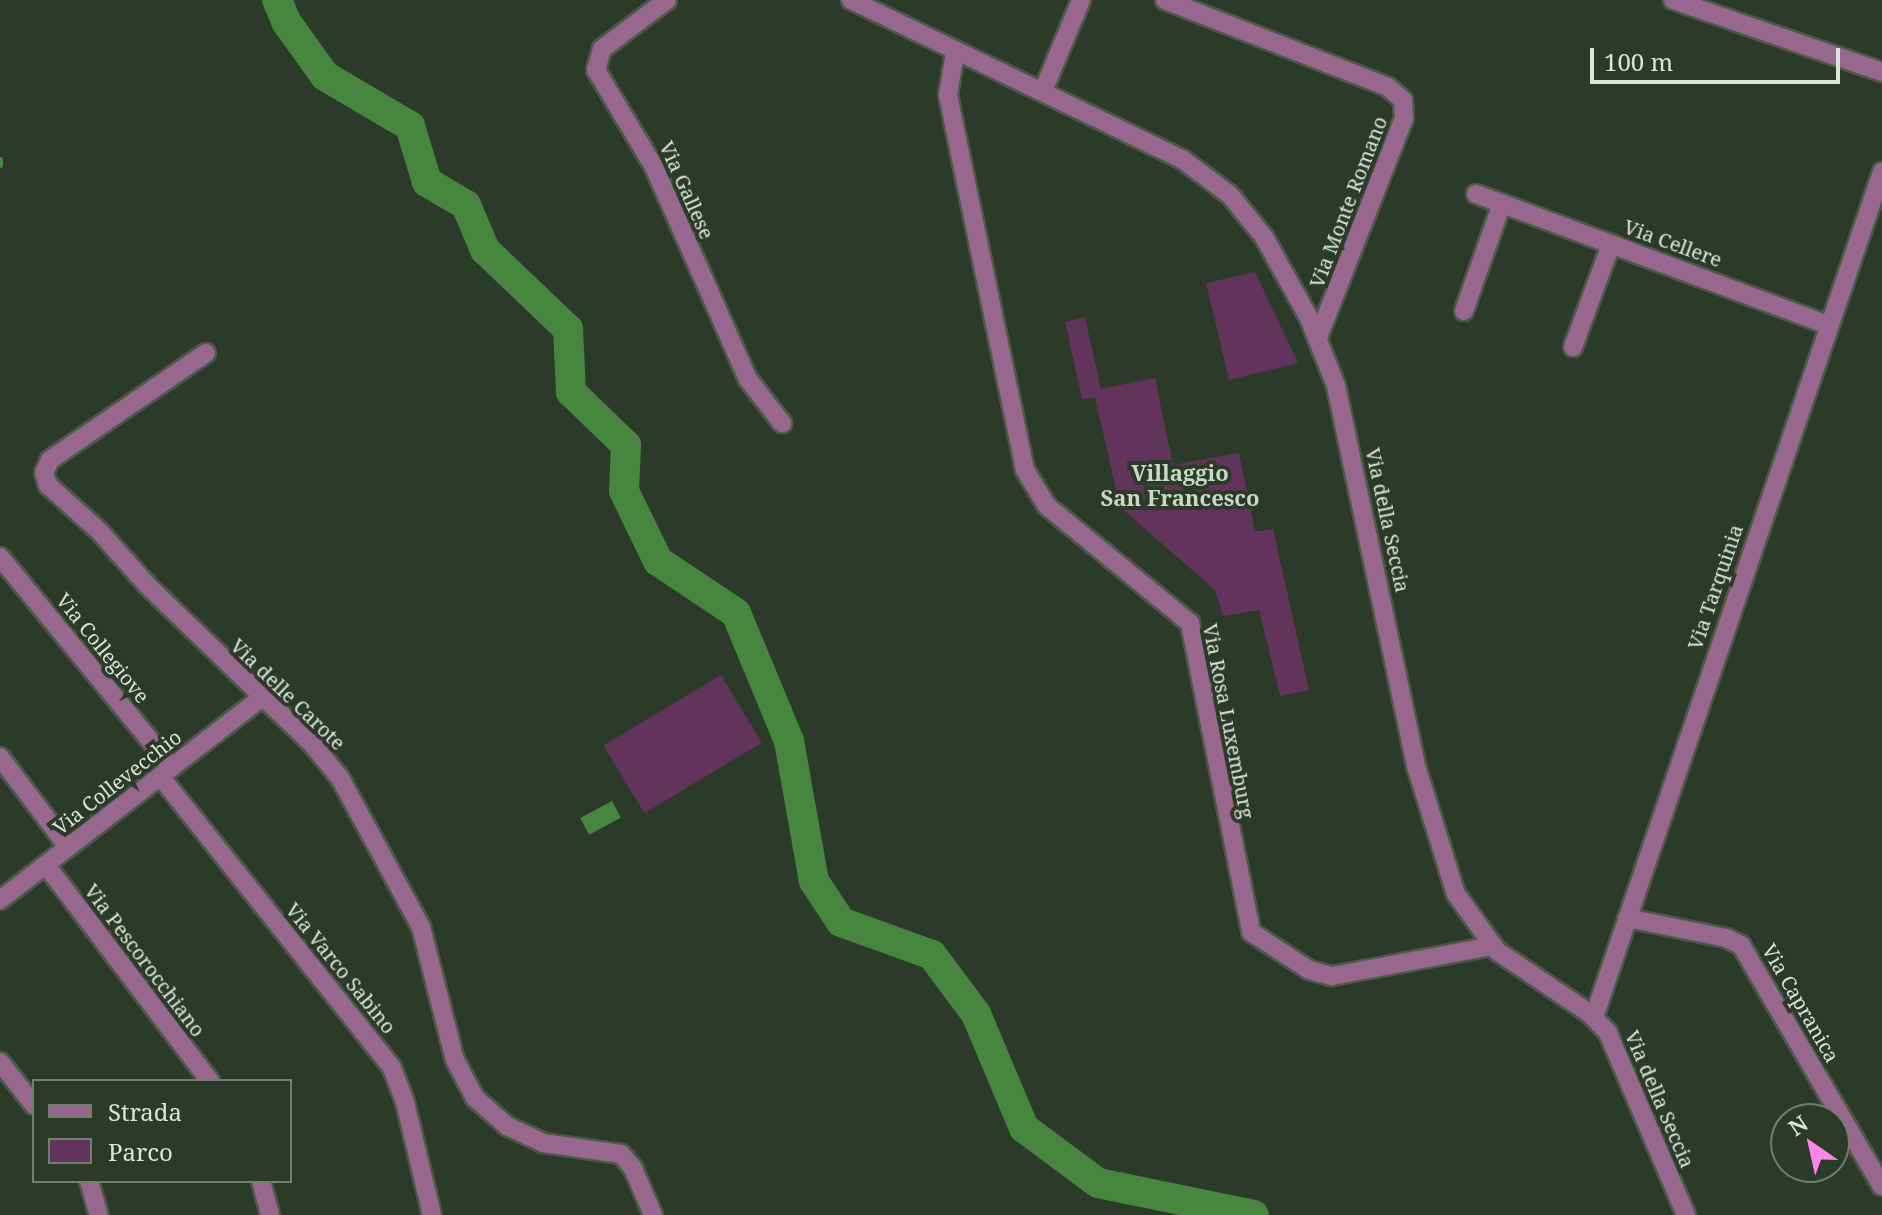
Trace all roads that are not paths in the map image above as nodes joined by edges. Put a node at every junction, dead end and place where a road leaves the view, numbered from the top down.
1 (667, 0) edge
2 (851, 0) edge
3 (1081, 0) edge
4 (1165, 0) edge
5 (1673, 0) edge
6 (955, 53) junction
7 (1882, 72) edge
8 (1043, 91) junction
9 (1882, 172) edge
10 (1476, 194) dead end
11 (1502, 203) junction
12 (1611, 244) junction
13 (1464, 311) dead end
14 (1828, 325) junction
15 (1318, 337) junction
16 (1573, 347) dead end
17 (206, 353) dead end
18 (782, 423) dead end
19 (0, 557) edge
20 (261, 698) junction
21 (0, 757) edge
22 (166, 771) junction
23 (68, 847) junction
24 (46, 865) junction
25 (0, 900) edge
26 (1627, 918) junction
27 (1492, 946) junction
28 (1594, 1017) junction
29 (0, 1062) edge
30 (208, 1079) edge
31 (32, 1102) edge
32 (90, 1183) edge
33 (262, 1183) edge
34 (1882, 1186) edge
35 (99, 1215) edge
36 (270, 1215) edge
37 (432, 1215) edge
38 (653, 1215) edge
39 (1686, 1215) edge

1 - 18 street, Via Gallese
2 - 6 street, Via della Seccia
3 - 8 street
4 - 15 street, Via Monte Romano
5 - 7 street
6 - 8 street, Via della Seccia
6 - 27 street, Via Rosa Luxemburg
8 - 15 street, Via della Seccia
9 - 14 street, Via Tarquinia
10 - 11 street, Via Cellere
11 - 12 street, Via Cellere
11 - 13 street
12 - 14 street, Via Cellere
12 - 16 street
14 - 26 street, Via Tarquinia
15 - 27 street, Via della Seccia
17 - 20 street, Via delle Carote
19 - 22 street, Via Collegiove
20 - 22 street, Via Collevecchio
20 - 38 street, Via delle Carote
21 - 23 street
22 - 23 street, Via Collevecchio
22 - 37 street, Via Varco Sabino
23 - 24 street, Via Collevecchio
24 - 25 street, Via Collevecchio
24 - 30 street, Via Pescorocchiano
26 - 28 street, Via Tarquinia
26 - 34 street, Via Capranica
27 - 28 street, Via della Seccia
28 - 39 street, Via della Seccia
29 - 31 street
32 - 35 street
33 - 36 street

